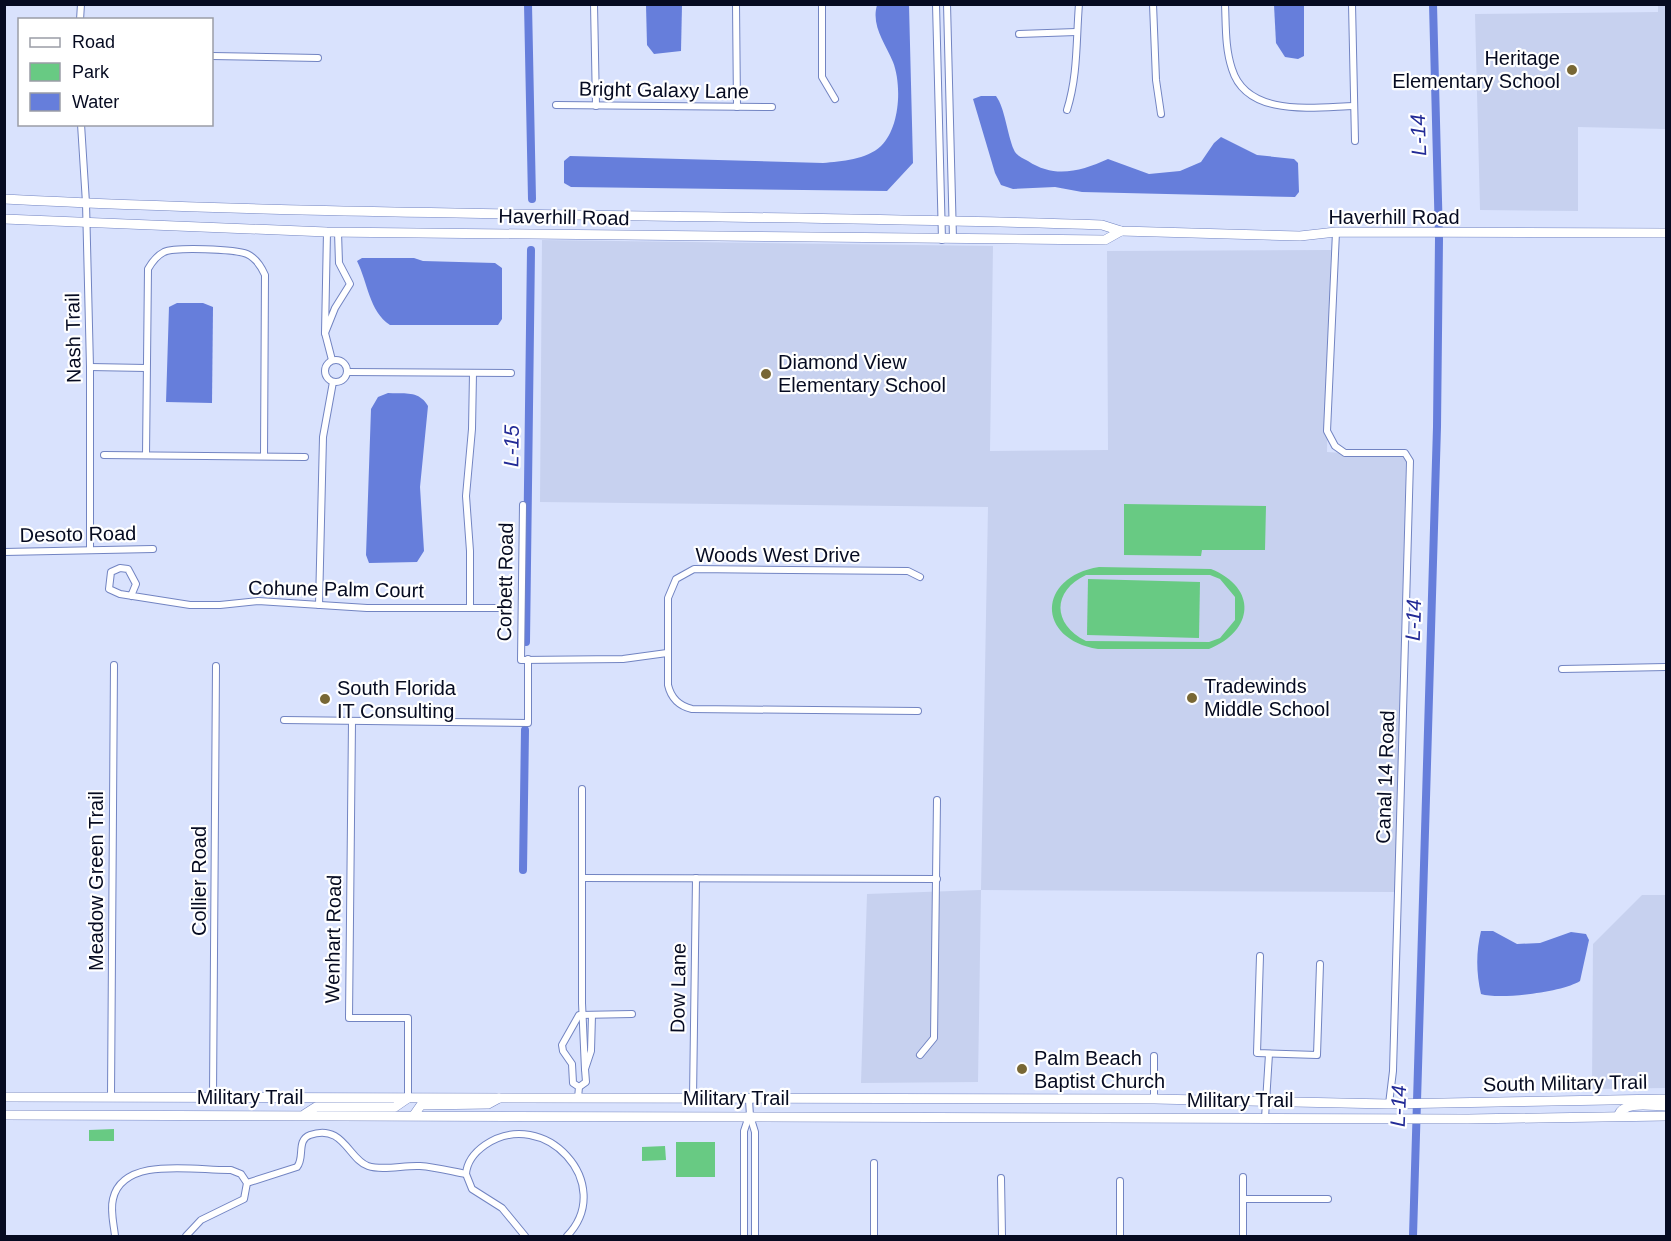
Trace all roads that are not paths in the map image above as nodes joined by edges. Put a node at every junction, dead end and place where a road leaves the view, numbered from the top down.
1 (594, 4) edge
2 (736, 4) edge
3 (822, 4) edge
4 (936, 4) edge
5 (947, 4) edge
6 (1078, 4) edge
7 (1153, 4) edge
8 (1225, 4) edge
9 (1352, 4) edge
10 (1076, 32) junction
11 (1019, 34) dead end
12 (213, 56) edge
13 (318, 58) dead end
14 (834, 99) dead end
15 (556, 105) dead end
16 (596, 105) junction
17 (1354, 106) junction
18 (737, 107) junction
19 (772, 107) dead end
20 (1067, 110) dead end
21 (1161, 114) dead end
22 (81, 126) edge
23 (1355, 141) dead end
24 (4, 199) edge
25 (86, 203) junction
26 (532, 214) junction
27 (4, 219) edge
28 (941, 220) junction
29 (953, 220) junction
30 (87, 223) junction
31 (1121, 231) junction
32 (327, 232) junction
33 (338, 232) junction
34 (1336, 232) junction
35 (1666, 233) edge
36 (531, 234) junction
37 (942, 240) junction
38 (953, 240) junction
39 (325, 333) junction
40 (332, 360) junction
41 (90, 368) junction
42 (146, 368) junction
43 (347, 372) junction
44 (511, 373) dead end
45 (473, 374) junction
46 (333, 382) junction
47 (104, 455) dead end
48 (146, 455) junction
49 (264, 456) junction
50 (305, 457) dead end
51 (523, 505) dead end
52 (153, 549) dead end
53 (90, 550) junction
54 (4, 552) edge
55 (921, 577) dead end
56 (131, 596) junction
57 (320, 605) junction
58 (470, 608) junction
59 (506, 608) dead end
60 (668, 653) junction
61 (525, 660) junction
62 (114, 665) dead end
63 (216, 666) dead end
64 (1666, 667) edge
65 (1563, 669) dead end
66 (918, 711) dead end
67 (284, 720) dead end
68 (352, 721) junction
69 (582, 789) dead end
70 (937, 800) dead end
71 (582, 878) junction
72 (696, 878) junction
73 (937, 879) junction
74 (1260, 956) dead end
75 (1320, 964) dead end
76 (632, 1014) dead end
77 (584, 1015) junction
78 (592, 1015) junction
79 (570, 1029) junction
80 (584, 1034) junction
81 (592, 1035) junction
82 (920, 1054) dead end
83 (1269, 1054) junction
84 (1154, 1056) dead end
85 (585, 1068) junction
86 (579, 1087) junction
87 (4, 1097) edge
88 (111, 1097) junction
89 (213, 1097) junction
90 (501, 1097) junction
91 (408, 1098) junction
92 (578, 1098) junction
93 (693, 1099) junction
94 (1154, 1099) junction
95 (1666, 1099) edge
96 (750, 1100) junction
97 (1265, 1100) junction
98 (1603, 1100) junction
99 (1465, 1103) joint
100 (1389, 1104) junction
101 (1666, 1106) edge
102 (4, 1115) edge
103 (303, 1115) junction
104 (414, 1115) junction
105 (750, 1116) junction
106 (1618, 1116) junction
107 (1666, 1116) edge
108 (1585, 1117) junction
109 (1265, 1118) junction
110 (1467, 1119) joint
111 (874, 1162) dead end
112 (466, 1174) junction
113 (1243, 1177) dead end
114 (1000, 1178) dead end
115 (1120, 1181) dead end
116 (247, 1183) junction
117 (1243, 1199) junction
118 (1328, 1199) dead end
119 (115, 1236) edge
120 (186, 1236) edge
121 (525, 1236) edge
122 (567, 1236) edge
123 (744, 1236) edge
124 (755, 1236) edge
125 (874, 1236) edge
126 (1002, 1236) edge
127 (1120, 1236) edge
128 (1243, 1236) edge

1 - 16 street
2 - 18 street
3 - 14 street
4 - 28 street
5 - 29 street
6 - 10 street
7 - 21 street
8 - 17 street
9 - 17 street
10 - 11 street
10 - 20 street
12 - 13 street
15 - 16 street, Bright Galaxy Lane
16 - 18 street, Bright Galaxy Lane
17 - 23 street
18 - 19 street, Bright Galaxy Lane
22 - 25 street, Nash Trail
24 - 25 main road, Haverhill Road
25 - 26 main road, Haverhill Road
25 - 30 street, Nash Trail
26 - 28 main road, Haverhill Road
26 - 36 main road
27 - 30 main road, Haverhill Road
28 - 29 main road, Haverhill Road
28 - 37 street
29 - 31 main road, Haverhill Road
29 - 38 street
30 - 32 main road, Haverhill Road
30 - 41 street, Nash Trail
31 - 34 main road, Haverhill Road
31 - 38 main road, Haverhill Road
32 - 33 main road, Haverhill Road
32 - 39 street
33 - 36 main road, Haverhill Road
33 - 39 street
34 - 35 main road, Haverhill Road
34 - 100 street, Canal 14 Road
36 - 37 main road, Haverhill Road
37 - 38 main road, Haverhill Road
39 - 40 street
40 - 43 street
40 - 46 street
41 - 42 street
41 - 53 street, Nash Trail
42 - 48 street
42 - 49 street
43 - 45 street
43 - 46 street
44 - 45 street
45 - 58 street
46 - 57 street
47 - 48 street
48 - 49 street
49 - 50 street
51 - 61 street, Corbett Road
52 - 53 street, Desoto Road
53 - 54 street, Desoto Road
55 - 60 street, Woods West Drive
56 - 56 street, Cohune Palm Court
56 - 57 street, Cohune Palm Court
57 - 58 street, Cohune Palm Court
58 - 59 street, Cohune Palm Court
60 - 61 street
60 - 66 street, Woods West Drive
61 - 68 street, Corbett Road
62 - 88 street, Meadow Green Trail
63 - 89 street, Collier Road
64 - 65 street
67 - 68 street
68 - 91 street, Wenhart Road
69 - 71 street
70 - 73 street
71 - 72 street
71 - 77 street
72 - 73 street
72 - 93 street, Dow Lane
73 - 82 street
74 - 83 street
75 - 83 street
76 - 78 street
77 - 78 street
77 - 79 street
77 - 80 street
78 - 81 street
79 - 80 street
79 - 86 street
80 - 81 street
80 - 85 street
81 - 85 street
83 - 97 street
84 - 94 street
85 - 86 street
86 - 92 street
87 - 88 main road, Military Trail
88 - 89 main road, Military Trail
89 - 91 main road, Military Trail
90 - 91 main road, Military Trail
90 - 92 main road, Military Trail
90 - 104 main road
91 - 103 main road
92 - 93 main road, Military Trail
93 - 96 main road, Military Trail
94 - 96 main road, Military Trail
94 - 97 main road, Military Trail
95 - 98 main road, South Military Trail
96 - 105 street
97 - 100 main road, Military Trail
97 - 109 street
98 - 99 main road, South Military Trail
98 - 108 main road
99 - 100 main road, Military Trail
101 - 106 main road
102 - 103 main road, Military Trail
103 - 104 main road, Military Trail
104 - 105 main road, Military Trail
105 - 109 main road, Military Trail
105 - 123 street
105 - 124 street
106 - 107 main road, South Military Trail
106 - 108 main road, South Military Trail
108 - 110 main road, South Military Trail
109 - 110 main road, Military Trail
111 - 125 street
112 - 116 street
112 - 121 street
112 - 122 street
113 - 117 street
114 - 126 street
115 - 127 street
116 - 119 street
116 - 120 street
117 - 118 street
117 - 128 street

